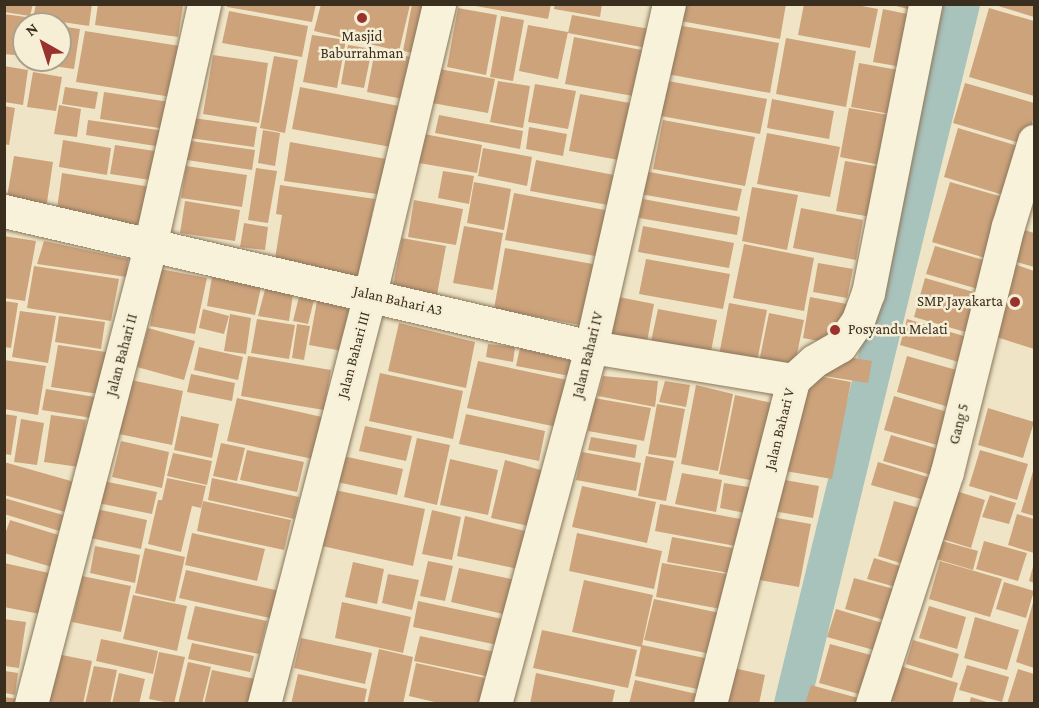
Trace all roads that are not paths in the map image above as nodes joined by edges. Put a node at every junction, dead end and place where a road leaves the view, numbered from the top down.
1 (204, 4) edge
2 (439, 4) edge
3 (669, 4) edge
4 (925, 4) edge
5 (1035, 141) edge
6 (4, 212) edge
7 (150, 246) junction
8 (370, 294) junction
9 (591, 347) junction
10 (793, 380) junction
11 (31, 704) edge
12 (264, 704) edge
13 (495, 704) edge
14 (710, 704) edge
15 (872, 704) edge

1 - 7 street, Jalan Bahari II
2 - 8 street, Jalan Bahari III
3 - 9 street, Jalan Bahari IV
4 - 10 street, Jalan Bahari V
5 - 15 street, Gang 5
6 - 7 street, Jalan Bahari A3
7 - 8 street, Jalan Bahari A3
7 - 11 street, Jalan Bahari II
8 - 9 street, Jalan Bahari A3
8 - 12 street, Jalan Bahari III
9 - 10 street, Jalan Bahari A3
9 - 13 street, Jalan Bahari IV
10 - 14 street, Jalan Bahari V

